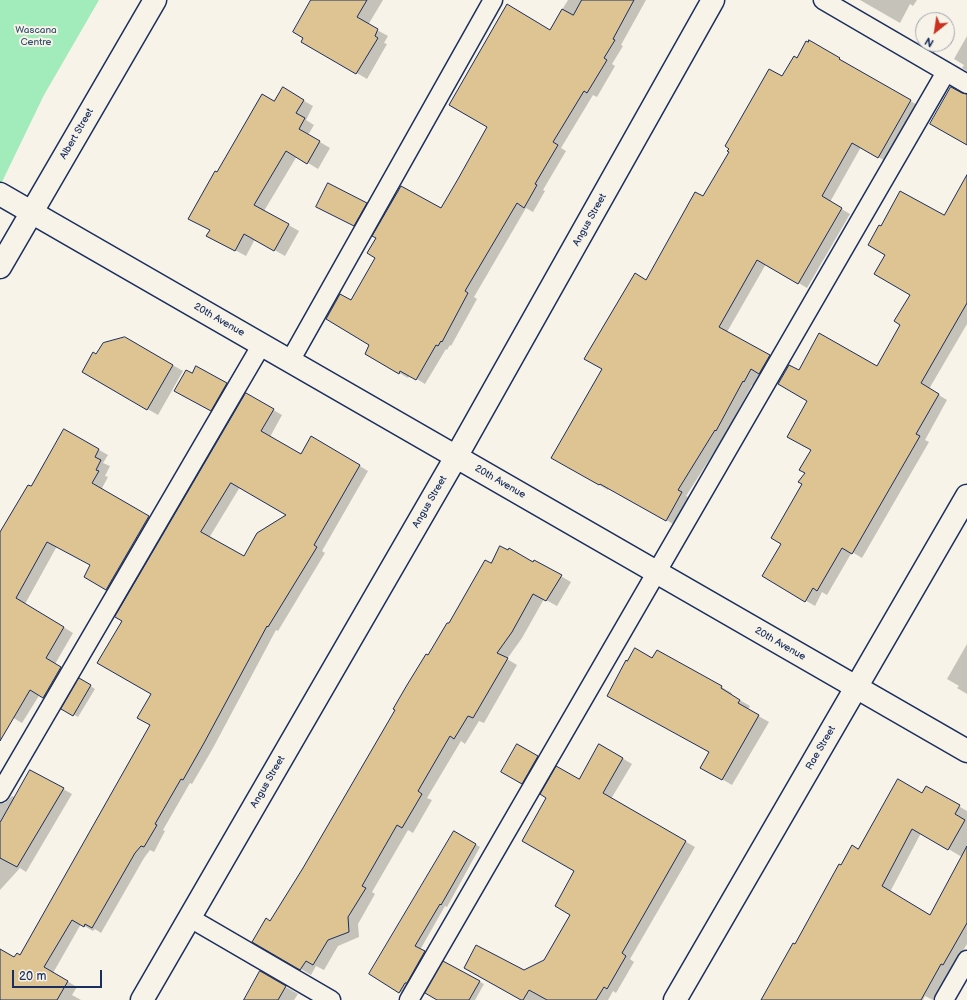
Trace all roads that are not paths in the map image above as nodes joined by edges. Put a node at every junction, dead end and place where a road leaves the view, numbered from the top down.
1 (155, 0) edge
2 (492, 0) edge
3 (713, 0) edge
4 (823, 0) edge
5 (946, 72) junction
6 (967, 84) edge
7 (0, 194) edge
8 (32, 213) junction
9 (0, 267) edge
10 (262, 344) junction
11 (290, 360) junction
12 (456, 457) junction
13 (967, 496) edge
14 (657, 572) junction
15 (857, 688) junction
16 (967, 751) edge
17 (0, 793) edge
18 (190, 918) junction
19 (967, 960) edge
20 (142, 1000) edge
21 (331, 1000) edge
22 (409, 1000) edge
23 (675, 1000) edge
24 (944, 1000) edge

1 - 8 street, Albert Street
2 - 11 lane
3 - 12 street, Angus Street
4 - 5 lane
5 - 6 lane
5 - 14 lane
7 - 8 street, 20th Avenue
8 - 9 street, Albert Street
8 - 10 street, 20th Avenue
10 - 11 street, 20th Avenue
10 - 17 lane
11 - 12 street, 20th Avenue
12 - 14 street, 20th Avenue
12 - 18 street, Angus Street
13 - 15 street, Rae Street
14 - 15 street, 20th Avenue
14 - 22 lane
15 - 16 street, 20th Avenue
15 - 23 street, Rae Street
18 - 20 street, Angus Street
18 - 21 lane
19 - 24 lane

